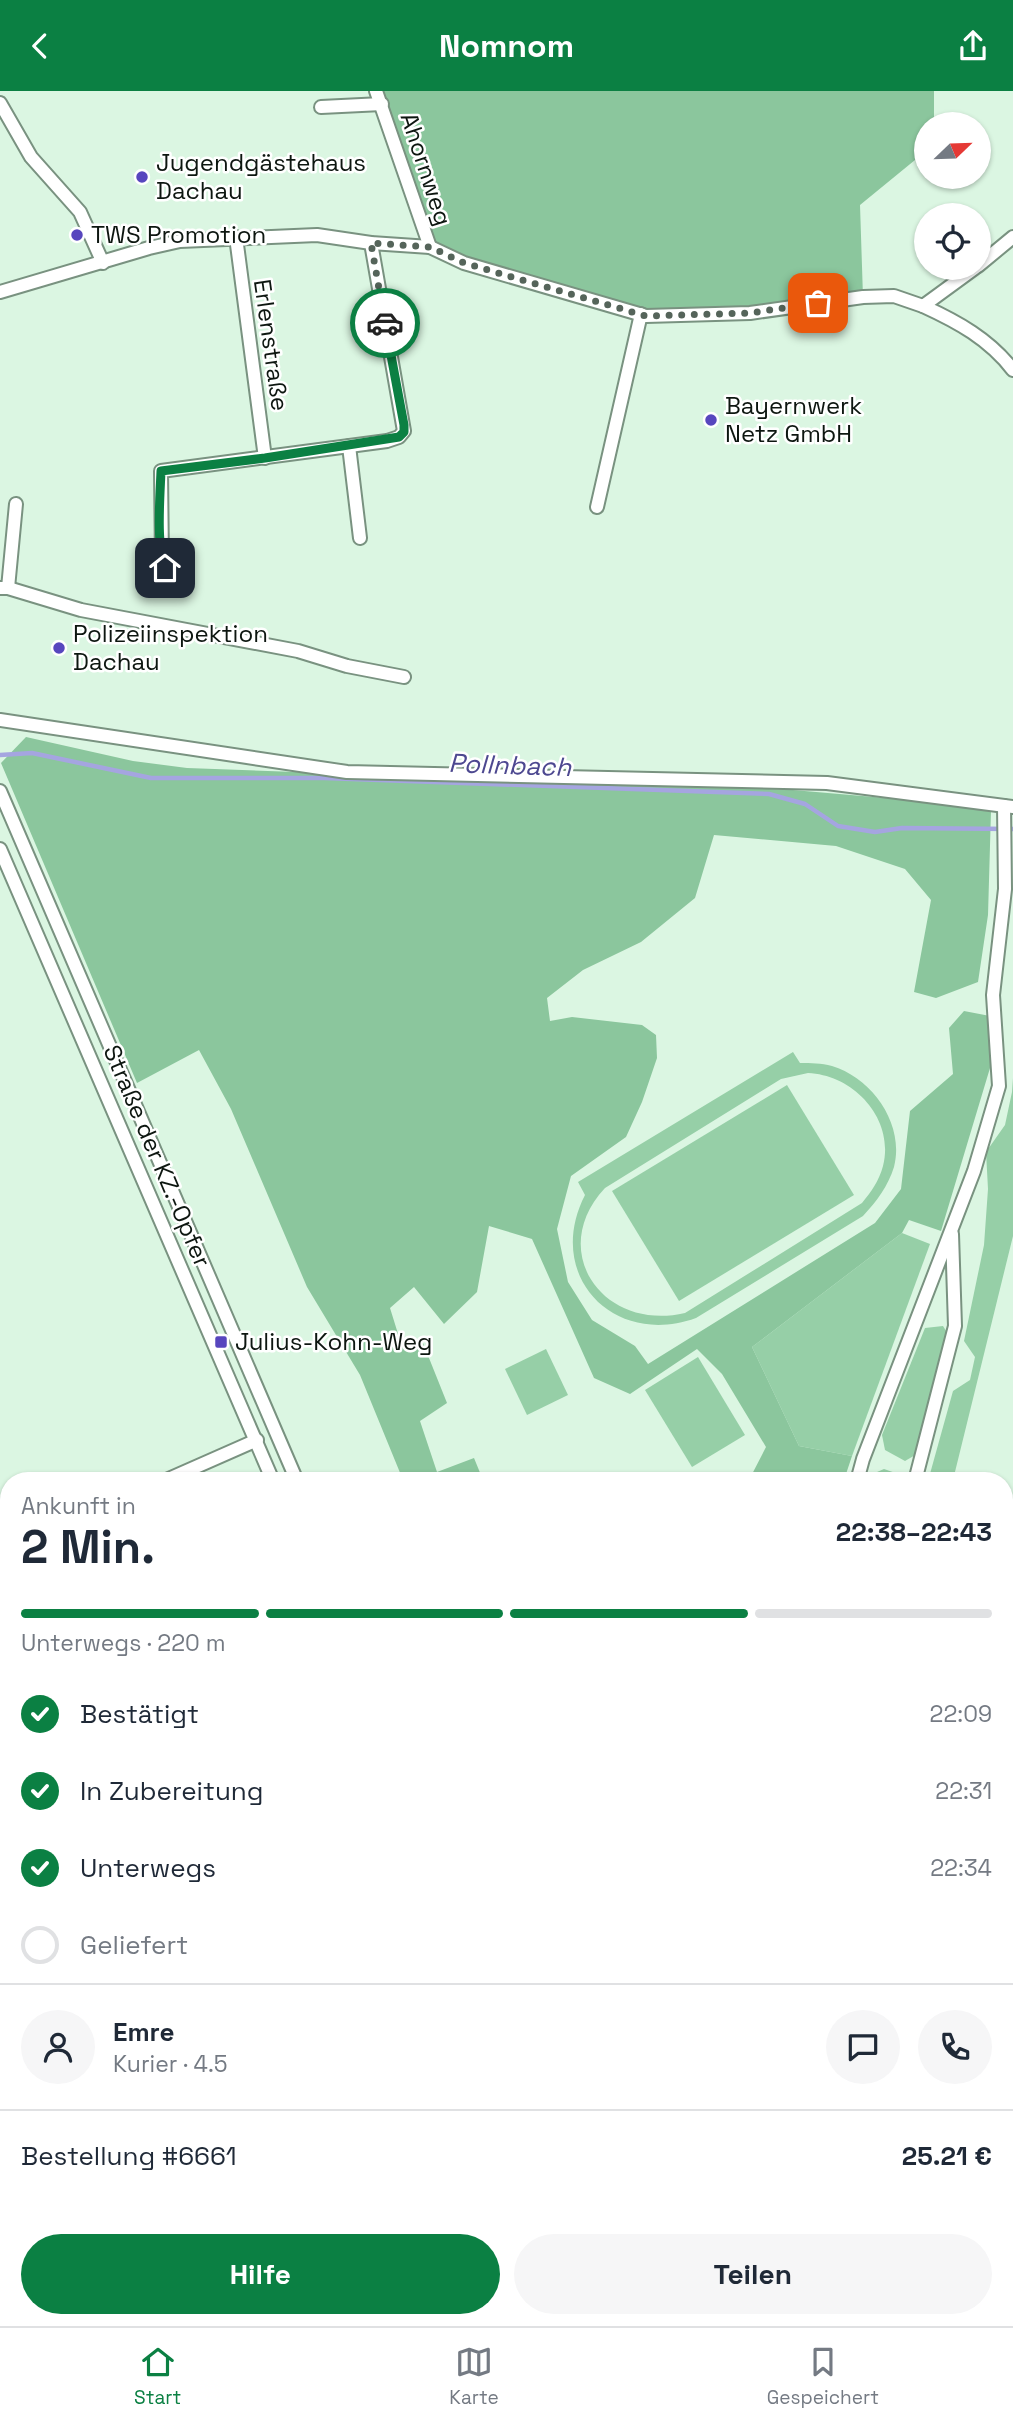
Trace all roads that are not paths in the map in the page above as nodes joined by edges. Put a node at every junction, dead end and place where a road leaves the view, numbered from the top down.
1 (376, 91) edge
2 (0, 103) edge
3 (382, 104) junction
4 (321, 107) dead end
5 (236, 237) junction
6 (1013, 237) edge
7 (371, 243) junction
8 (430, 247) junction
9 (991, 255) edge
10 (103, 263) junction
11 (959, 280) edge
12 (0, 292) edge
13 (923, 306) junction
14 (641, 314) junction
15 (1013, 370) edge
16 (349, 446) junction
17 (265, 458) junction
18 (16, 504) dead end
19 (597, 506) dead end
20 (360, 538) dead end
21 (165, 568) dead end
22 (4, 588) edge
23 (404, 677) dead end
24 (1, 724) edge
25 (0, 791) edge
26 (1009, 807) edge
27 (0, 849) edge
28 (952, 1228) junction
29 (257, 1440) junction
30 (184, 1472) edge
31 (269, 1472) edge
32 (293, 1472) edge
33 (859, 1472) edge
34 (917, 1472) edge

1 - 3 street, Ahornweg
2 - 10 street
3 - 4 street, Ahornweg
3 - 8 street, Ahornweg
5 - 7 street
5 - 10 street
5 - 17 street, Erlenstraße
6 - 9 street
7 - 8 street
7 - 16 street
8 - 14 street
10 - 12 street
11 - 13 street
13 - 14 street
13 - 15 street
14 - 19 street
16 - 17 street
16 - 20 street
17 - 21 street
18 - 22 street
22 - 23 street
24 - 26 street
25 - 32 street
26 - 28 street
27 - 29 street, Straße der KZ.-Opfer
28 - 33 street
28 - 34 street
29 - 30 street
29 - 31 street, Straße der KZ.-Opfer

